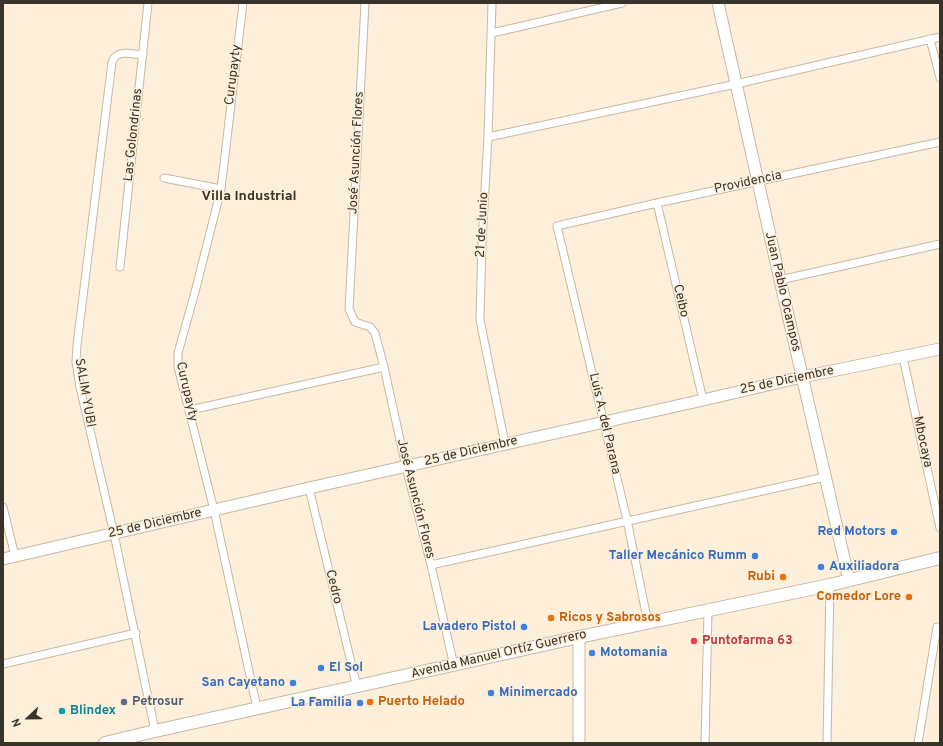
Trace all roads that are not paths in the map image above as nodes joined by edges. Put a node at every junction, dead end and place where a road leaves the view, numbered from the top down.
1 (148, 3) edge
2 (243, 3) edge
3 (366, 3) edge
4 (492, 3) edge
5 (622, 3) edge
6 (718, 3) edge
7 (492, 33) junction
8 (940, 37) edge
9 (930, 39) junction
10 (143, 56) junction
11 (940, 78) edge
12 (736, 84) junction
13 (488, 137) junction
14 (940, 142) edge
15 (164, 178) dead end
16 (757, 181) junction
17 (221, 189) junction
18 (657, 203) junction
19 (557, 226) joint
20 (940, 244) edge
21 (120, 267) dead end
22 (780, 280) junction
23 (940, 349) edge
24 (903, 357) junction
25 (384, 367) junction
26 (802, 377) junction
27 (703, 400) junction
28 (190, 410) junction
29 (603, 422) junction
30 (505, 444) junction
31 (406, 467) junction
32 (825, 477) junction
33 (309, 488) junction
34 (3, 507) edge
35 (214, 510) junction
36 (627, 520) junction
37 (940, 528) edge
38 (114, 534) junction
39 (16, 556) junction
40 (940, 558) edge
41 (3, 559) edge
42 (431, 565) junction
43 (849, 580) junction
44 (830, 585) junction
45 (708, 611) junction
46 (648, 623) junction
47 (937, 627) dead end
48 (136, 633) junction
49 (579, 637) junction
50 (3, 664) edge
51 (454, 666) junction
52 (358, 687) junction
53 (256, 708) junction
54 (155, 731) junction
55 (105, 743) edge
56 (579, 743) edge
57 (705, 743) edge
58 (827, 743) edge
59 (918, 743) edge

1 - 10 street, Las Golondrinas
2 - 17 street, Curupayty
3 - 25 street, José Asunción Flores
4 - 7 street, 21 de Junio
5 - 7 street
6 - 12 street, Juan Pablo Ocampos
7 - 13 street, 21 de Junio
8 - 9 street
9 - 11 street
9 - 12 street
10 - 21 street, Las Golondrinas
10 - 38 street, SALIM YUBI
12 - 13 street
12 - 16 street, Juan Pablo Ocampos
13 - 30 street, 21 de Junio
14 - 16 street, Providencia
15 - 17 street
16 - 18 street, Providencia
16 - 22 street, Juan Pablo Ocampos
17 - 28 street, Curupayty
18 - 19 street, Providencia
18 - 27 street, Ceibo
19 - 29 street, Luis A. del Parana
20 - 22 street
22 - 26 street, Juan Pablo Ocampos
23 - 24 street, 25 de Diciembre
24 - 26 street, 25 de Diciembre
24 - 37 street, Mbocaya
25 - 28 street
25 - 31 street, José Asunción Flores
26 - 27 street, 25 de Diciembre
26 - 32 street, Juan Pablo Ocampos
27 - 29 street, 25 de Diciembre
28 - 35 street, Curupayty
29 - 30 street, 25 de Diciembre
29 - 36 street, Luis A. del Parana
30 - 31 street, 25 de Diciembre
31 - 33 street, 25 de Diciembre
31 - 42 street, José Asunción Flores
32 - 36 street
32 - 43 street, Juan Pablo Ocampos
33 - 35 street, 25 de Diciembre
33 - 52 street, Cedro
34 - 39 street
35 - 38 street, 25 de Diciembre
35 - 53 street, Curupayty
36 - 42 street
36 - 46 street, Luis A. del Parana
38 - 39 street, 25 de Diciembre
38 - 48 street, SALIM YUBI
39 - 41 street, 25 de Diciembre
40 - 43 main road, Avenida Manuel Ortíz Guerrero
42 - 51 street, José Asunción Flores
43 - 44 main road, Avenida Manuel Ortíz Guerrero
44 - 45 main road, Avenida Manuel Ortíz Guerrero
44 - 58 street
45 - 46 main road, Avenida Manuel Ortíz Guerrero
45 - 57 street
46 - 49 main road, Avenida Manuel Ortíz Guerrero
47 - 59 street
48 - 50 street
48 - 54 street, SALIM YUBI
49 - 51 main road, Avenida Manuel Ortíz Guerrero
49 - 56 street
51 - 52 main road, Avenida Manuel Ortíz Guerrero
52 - 53 main road, Avenida Manuel Ortíz Guerrero
53 - 54 main road, Avenida Manuel Ortíz Guerrero
54 - 55 main road, Avenida Manuel Ortíz Guerrero

